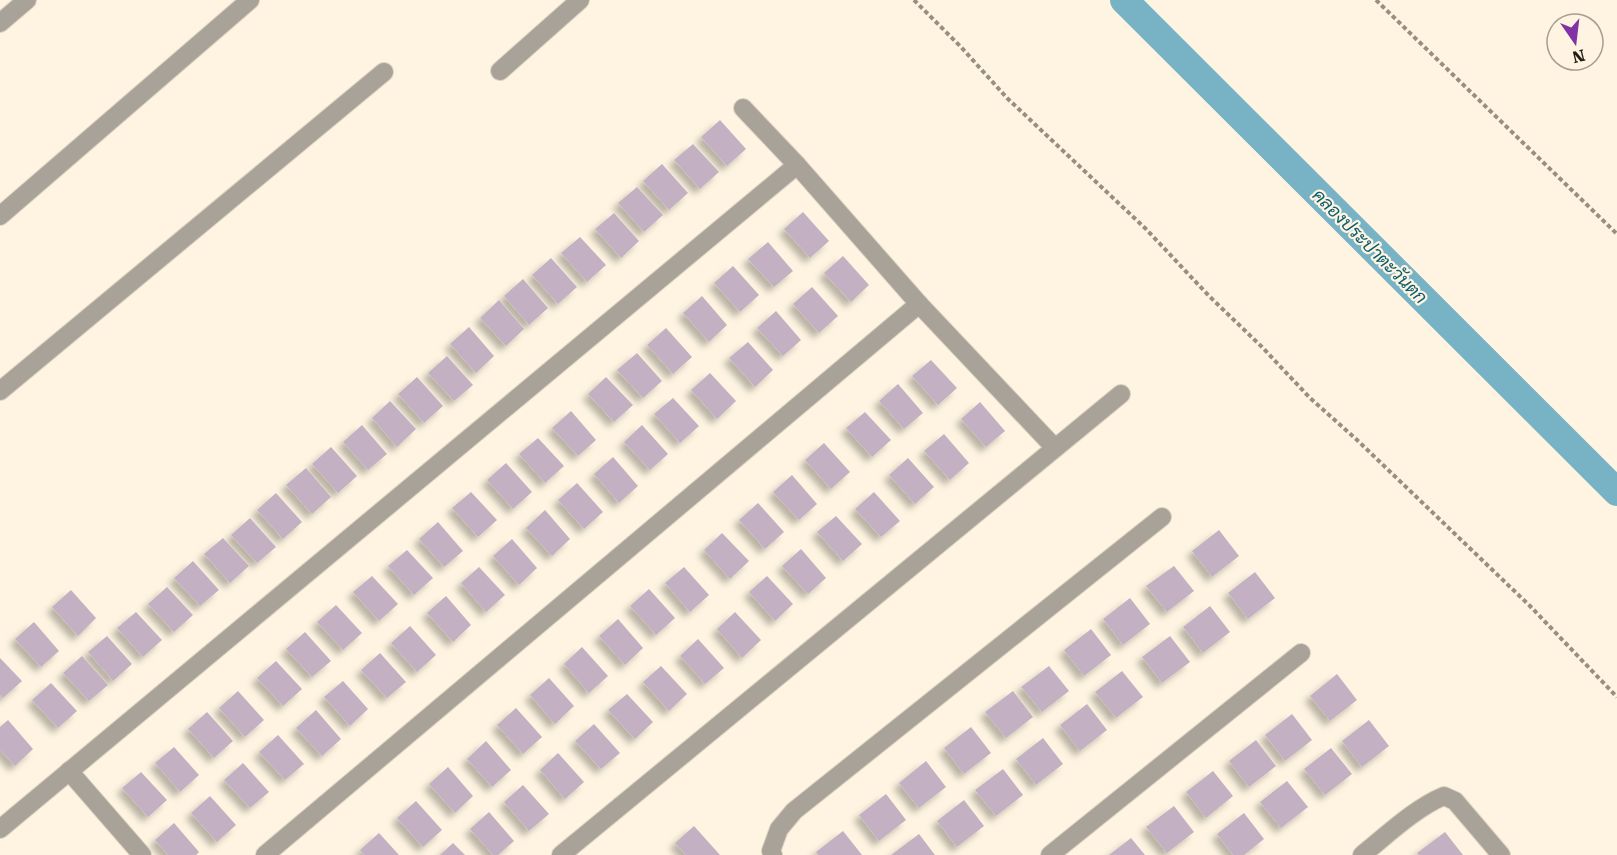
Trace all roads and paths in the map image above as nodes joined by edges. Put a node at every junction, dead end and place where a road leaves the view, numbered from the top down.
1 (27, 0) edge
2 (250, 0) edge
3 (580, 0) edge
4 (914, 0) edge
5 (1376, 0) edge
6 (0, 23) edge
7 (500, 71) dead end
8 (384, 72) dead end
9 (743, 108) dead end
10 (797, 165) junction
11 (0, 216) edge
12 (1617, 234) edge
13 (919, 304) junction
14 (0, 391) edge
15 (1120, 394) dead end
16 (1055, 448) junction
17 (1162, 517) dead end
18 (1301, 653) dead end
19 (1617, 697) edge
20 (69, 771) junction
21 (0, 829) edge
22 (142, 855) edge
23 (265, 855) edge
24 (561, 855) edge
25 (773, 855) edge
26 (1050, 855) edge
27 (1362, 855) edge
28 (1501, 855) edge

1 - 6 street
2 - 11 street
3 - 7 street
4 - 19 path
5 - 12 path
8 - 14 street
9 - 10 street
10 - 13 street
10 - 20 street
13 - 16 street
13 - 23 street
15 - 16 street
16 - 24 street
17 - 25 street
18 - 26 street
20 - 21 street
20 - 22 street
27 - 28 street

